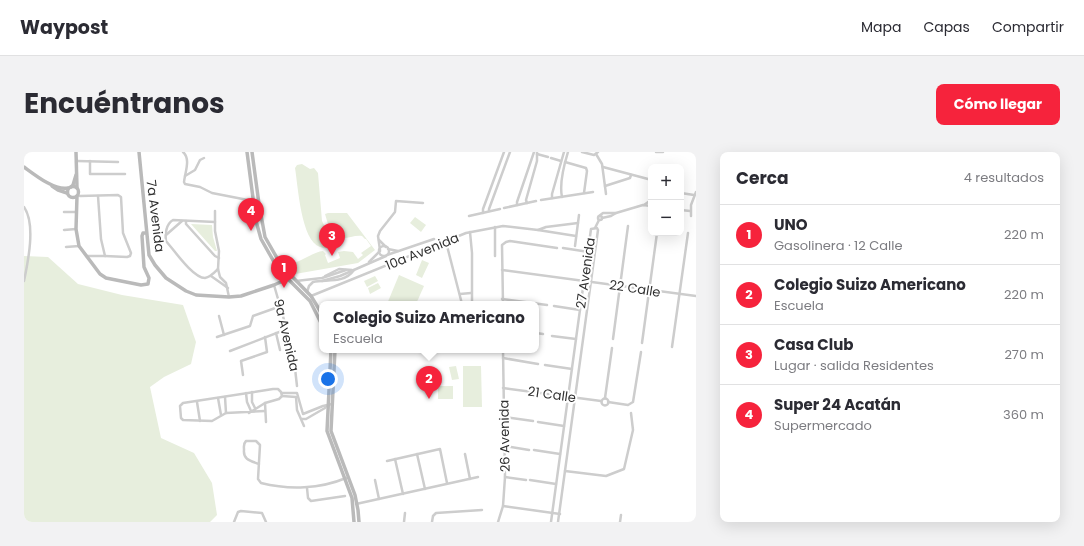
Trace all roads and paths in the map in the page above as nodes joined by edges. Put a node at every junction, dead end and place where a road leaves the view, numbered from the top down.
1 (76, 152) edge
2 (139, 152) edge
3 (183, 152) edge
4 (247, 152) edge
5 (252, 152) edge
6 (504, 152) edge
7 (510, 152) edge
8 (535, 152) edge
9 (564, 152) edge
10 (568, 152) edge
11 (582, 152) edge
12 (656, 152) edge
13 (663, 152) edge
14 (595, 154) edge
15 (204, 158) dead end
16 (77, 161) junction
17 (90, 161) junction
18 (561, 161) junction
19 (118, 162) dead end
20 (565, 162) junction
21 (24, 167) edge
22 (603, 167) junction
23 (77, 169) junction
24 (125, 174) dead end
25 (631, 175) junction
26 (184, 177) junction
27 (648, 179) dead end
28 (52, 185) junction
29 (605, 186) junction
30 (69, 188) junction
31 (77, 188) junction
32 (593, 192) dead end
33 (696, 192) edge
34 (67, 193) junction
35 (584, 193) junction
36 (684, 193) edge
37 (606, 194) dead end
38 (694, 195) junction
39 (78, 196) junction
40 (98, 196) junction
41 (562, 197) junction
42 (72, 198) junction
43 (552, 198) junction
44 (258, 200) junction
45 (541, 200) dead end
46 (253, 201) junction
47 (536, 201) dead end
48 (648, 202) edge
49 (423, 203) dead end
50 (527, 203) junction
51 (517, 205) junction
52 (643, 205) junction
53 (648, 206) edge
54 (24, 207) edge
55 (76, 210) junction
56 (684, 210) edge
57 (215, 211) dead end
58 (489, 211) junction
59 (690, 211) junction
60 (64, 212) dead end
61 (483, 212) junction
62 (616, 213) junction
63 (579, 215) dead end
64 (469, 216) dead end
65 (691, 216) dead end
66 (600, 219) junction
67 (184, 221) junction
68 (215, 222) junction
69 (578, 223) junction
70 (628, 226) dead end
71 (495, 227) junction
72 (595, 228) junction
73 (76, 229) junction
74 (64, 230) dead end
75 (538, 230) junction
76 (146, 232) junction
77 (470, 232) junction
78 (688, 233) dead end
79 (165, 236) junction
80 (576, 236) junction
81 (657, 236) edge
82 (434, 238) dead end
83 (378, 239) junction
84 (446, 242) junction
85 (79, 246) junction
86 (575, 246) dead end
87 (66, 247) dead end
88 (387, 248) junction
89 (557, 248) dead end
90 (563, 248) dead end
91 (380, 250) junction
92 (401, 251) junction
93 (589, 252) junction
94 (85, 256) junction
95 (106, 256) junction
96 (386, 256) junction
97 (495, 256) dead end
98 (219, 258) junction
99 (368, 263) junction
100 (218, 269) junction
101 (354, 270) junction
102 (502, 270) junction
103 (211, 276) junction
104 (220, 277) junction
105 (289, 277) junction
106 (322, 279) junction
107 (218, 280) junction
108 (24, 281) edge
109 (296, 281) junction
110 (585, 281) junction
111 (592, 282) junction
112 (274, 285) junction
113 (621, 286) junction
114 (228, 288) junction
115 (649, 290) junction
116 (471, 293) junction
117 (309, 294) junction
118 (460, 294) junction
119 (678, 294) junction
120 (696, 296) edge
121 (229, 297) junction
122 (502, 299) joint
123 (461, 301) edge
124 (472, 301) edge
125 (517, 301) edge
126 (539, 304) edge
127 (547, 305) dead end
128 (281, 306) junction
129 (554, 306) dead end
130 (319, 308) edge
131 (580, 310) junction
132 (219, 316) dead end
133 (319, 319) edge
134 (287, 329) junction
135 (276, 333) junction
136 (539, 333) edge
137 (543, 334) dead end
138 (224, 335) junction
139 (552, 336) dead end
140 (217, 337) dead end
141 (265, 338) junction
142 (576, 339) junction
143 (613, 339) dead end
144 (642, 343) dead end
145 (672, 347) dead end
146 (612, 348) dead end
147 (280, 350) dead end
148 (230, 351) dead end
149 (641, 352) dead end
150 (331, 353) edge
151 (335, 353) edge
152 (503, 353) edge
153 (503, 358) junction
154 (538, 364) dead end
155 (545, 365) dead end
156 (572, 369) junction
157 (243, 375) dead end
158 (297, 386) dead end
159 (503, 388) junction
160 (252, 392) junction
161 (246, 393) junction
162 (282, 395) junction
163 (568, 396) junction
164 (225, 397) junction
165 (218, 398) junction
166 (575, 398) junction
167 (605, 398) junction
168 (601, 401) junction
169 (197, 402) junction
170 (608, 402) junction
171 (265, 403) junction
172 (329, 405) junction
173 (255, 408) junction
174 (265, 411) junction
175 (250, 412) junction
176 (300, 412) junction
177 (226, 413) junction
178 (631, 413) dead end
179 (221, 415) junction
180 (504, 417) junction
181 (302, 419) junction
182 (200, 421) junction
183 (533, 421) dead end
184 (266, 422) dead end
185 (538, 422) dead end
186 (304, 426) dead end
187 (564, 426) junction
188 (505, 446) junction
189 (529, 450) dead end
190 (534, 450) dead end
191 (417, 454) junction
192 (465, 454) dead end
193 (560, 454) junction
194 (395, 459) junction
195 (387, 461) dead end
196 (259, 464) junction
197 (565, 471) junction
198 (478, 477) dead end
199 (505, 477) junction
200 (347, 478) junction
201 (470, 478) junction
202 (375, 480) dead end
203 (447, 484) junction
204 (556, 484) junction
205 (307, 488) junction
206 (425, 489) junction
207 (403, 494) junction
208 (345, 496) dead end
209 (379, 499) junction
210 (355, 504) junction
211 (503, 506) junction
212 (482, 510) dead end
213 (405, 513) dead end
214 (553, 513) junction
215 (560, 514) junction
216 (621, 514) dead end
217 (234, 522) edge
218 (266, 522) edge
219 (354, 522) edge
220 (359, 522) edge
221 (404, 522) edge
222 (432, 522) edge
223 (498, 522) edge
224 (551, 522) edge
225 (558, 522) edge
226 (620, 522) edge

1 - 16 main road
2 - 76 main road, 7a Avenida
3 - 26 street
4 - 46 main road
5 - 44 main road
6 - 61 street
7 - 58 street
8 - 18 street
8 - 50 street
8 - 51 street
9 - 18 street
10 - 20 street
11 - 14 street
12 - 13 street
14 - 22 street
15 - 26 street
16 - 17 street
16 - 23 main road
17 - 19 street
17 - 24 street
18 - 43 street
20 - 35 street
20 - 41 street
21 - 28 main road
22 - 25 street
22 - 29 street
23 - 30 main road
23 - 31 main road
25 - 27 street
25 - 29 street
26 - 46 street
28 - 30 main road
28 - 34 main road
29 - 37 street
30 - 31 main road
30 - 34 main road
31 - 39 main road
32 - 35 street
33 - 38 street
34 - 42 main road
35 - 41 street
36 - 38 street
38 - 59 street
39 - 40 street
39 - 42 main road
39 - 55 main road
40 - 95 street
40 - 95 street
41 - 43 street
42 - 55 main road
43 - 45 street
44 - 46 street
44 - 105 main road
46 - 105 main road
47 - 50 street
48 - 52 street
49 - 83 street
50 - 51 street
51 - 58 street
52 - 53 street
52 - 62 street
54 - 108 street
55 - 60 street
55 - 73 main road
56 - 59 street
57 - 68 street
58 - 61 street
59 - 65 street
61 - 64 street
62 - 66 street
62 - 66 street
63 - 69 street
66 - 72 street
67 - 68 street
67 - 79 street
67 - 79 street
67 - 98 street
68 - 98 street
69 - 75 street, 10a Avenida
69 - 80 street
70 - 113 street
71 - 75 street, 10a Avenida
71 - 77 street, 10a Avenida
71 - 97 street
72 - 93 street, 27 Avenida
72 - 111 street, 27 Avenida
73 - 74 street
73 - 85 main road
75 - 80 street, 10a Avenida
76 - 94 main road
76 - 121 main road, 7a Avenida
77 - 84 street, 10a Avenida
77 - 116 street
78 - 119 street
79 - 103 street
80 - 86 street
81 - 115 street
82 - 92 street
83 - 88 street
83 - 91 street
84 - 117 street, 10a Avenida
84 - 118 street
85 - 87 street
85 - 94 main road
88 - 91 street
88 - 92 street
88 - 96 street
89 - 102 street
90 - 93 street
91 - 96 street
91 - 99 street
92 - 96 street
93 - 110 street, 27 Avenida
94 - 95 street
96 - 99 street
98 - 100 street
99 - 101 street
100 - 103 street
100 - 104 street
101 - 106 street
101 - 106 street
102 - 110 street, 22 Calle
102 - 122 street
103 - 107 street
104 - 107 street
104 - 114 street
105 - 109 main road
105 - 112 main road, 7a Avenida
105 - 133 main road
106 - 109 street
106 - 117 street
107 - 114 street
109 - 117 main road
110 - 111 street, 22 Calle
110 - 131 street, 27 Avenida
111 - 113 street, 22 Calle
111 - 166 street, 27 Avenida
112 - 121 main road, 7a Avenida
112 - 128 street, 9a Avenida
113 - 115 street, 22 Calle
113 - 143 street
114 - 121 street
115 - 119 street, 22 Calle
115 - 144 street
116 - 118 street
116 - 124 street
117 - 130 main road
118 - 123 street
119 - 120 street, 22 Calle
119 - 145 street
122 - 125 street
126 - 127 street
128 - 134 street, 9a Avenida
128 - 138 street
129 - 131 street
131 - 142 street, 27 Avenida
132 - 138 street
134 - 135 street
134 - 158 street, 9a Avenida
135 - 141 street
135 - 147 street
136 - 137 street
138 - 140 street
139 - 142 street
141 - 148 street
141 - 157 street
142 - 156 street, 27 Avenida
146 - 167 street
149 - 170 street
150 - 172 main road
151 - 172 main road
152 - 153 street, 26 Avenida
153 - 154 street
153 - 159 street, 26 Avenida
155 - 156 street
156 - 163 street, 27 Avenida
159 - 163 street, 21 Calle
159 - 180 street, 26 Avenida
160 - 161 street
160 - 162 street
160 - 173 street
161 - 164 street
161 - 175 street
162 - 171 street
162 - 176 street
162 - 176 street
163 - 166 street, 21 Calle
163 - 187 street, 27 Avenida
164 - 165 street
164 - 177 street
165 - 169 street
165 - 179 street
166 - 168 street, 21 Calle
166 - 197 street, 27 Avenida
167 - 168 street
167 - 170 street
168 - 170 street, 21 Calle
169 - 182 street
169 - 182 street
171 - 173 street
171 - 174 street
172 - 176 street
172 - 181 street
172 - 200 main road
173 - 175 street
174 - 175 street
174 - 184 street
175 - 177 street
176 - 181 street
177 - 179 street
178 - 197 street
179 - 182 street
180 - 183 street
180 - 188 street, 26 Avenida
181 - 186 street
185 - 187 street
187 - 193 street, 27 Avenida
188 - 189 street
188 - 199 street, 26 Avenida
190 - 193 street
191 - 194 street
191 - 203 street
191 - 206 street
192 - 201 street
193 - 204 street, 27 Avenida
194 - 195 street
194 - 207 street
196 - 196 street
196 - 205 street
197 - 215 street, 27 Avenida
198 - 201 street
199 - 204 street
199 - 211 street, 26 Avenida
200 - 205 street
200 - 210 main road
201 - 203 street
202 - 209 street
203 - 206 street
204 - 214 street, 27 Avenida
205 - 208 street
206 - 207 street
207 - 209 street
209 - 210 street
210 - 219 main road
210 - 220 main road
211 - 214 street
211 - 223 street, 26 Avenida
212 - 222 street
213 - 221 street
214 - 215 street
214 - 224 street, 27 Avenida
215 - 225 street, 27 Avenida
216 - 226 street
217 - 218 street

